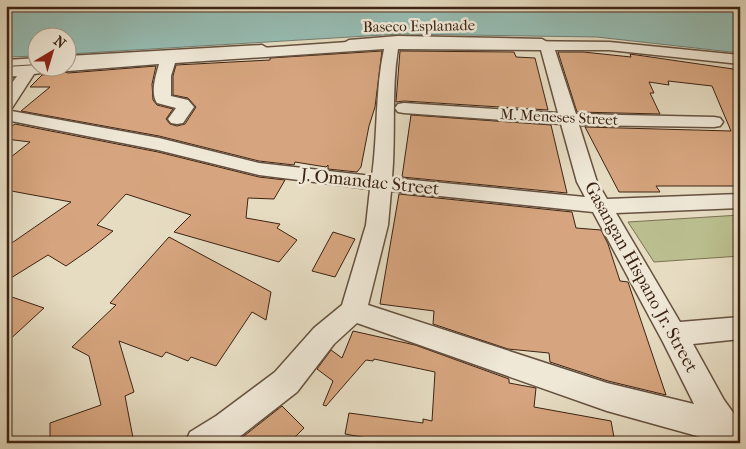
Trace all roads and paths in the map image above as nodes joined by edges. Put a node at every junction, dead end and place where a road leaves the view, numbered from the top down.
1 (392, 44) junction
2 (547, 46) junction
3 (169, 58) junction
4 (78, 59) edge
5 (740, 59) edge
6 (6, 63) edge
7 (28, 65) edge
8 (78, 65) edge
9 (28, 66) edge
10 (6, 72) edge
11 (28, 72) edge
12 (6, 104) edge
13 (404, 108) dead end
14 (6, 115) edge
15 (177, 119) dead end
16 (568, 119) junction
17 (714, 122) dead end
18 (382, 184) junction
19 (740, 201) edge
20 (601, 206) junction
21 (352, 311) junction
22 (740, 328) edge
23 (673, 334) junction
24 (730, 436) edge
25 (201, 443) edge

1 - 2 street
1 - 3 street
1 - 18 street
2 - 5 street
2 - 16 street, Gasangan Hispano Jr. Street
3 - 8 street
3 - 15 street
4 - 5 street, Baseco Esplanade
6 - 7 street
9 - 10 street
11 - 12 street
13 - 16 street, M. Meneses Street
14 - 18 street, J. Omandac Street
16 - 17 street, M. Meneses Street
16 - 20 street, Gasangan Hispano Jr. Street
18 - 20 street, J. Omandac Street
18 - 21 street
19 - 20 street, J. Omandac Street
20 - 23 street, Gasangan Hispano Jr. Street
21 - 24 street
21 - 25 street
22 - 23 street
23 - 24 street, Gasangan Hispano Jr. Street

